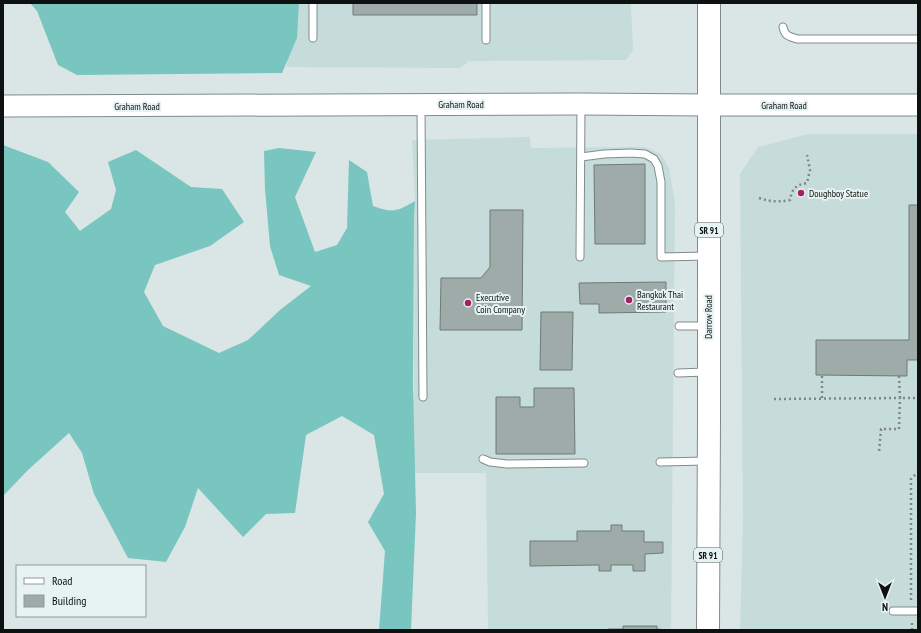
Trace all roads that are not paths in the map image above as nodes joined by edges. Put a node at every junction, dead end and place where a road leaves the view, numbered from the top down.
1 (313, 3) edge
2 (486, 3) edge
3 (709, 3) edge
4 (783, 27) dead end
5 (313, 38) dead end
6 (918, 39) edge
7 (486, 40) dead end
8 (421, 104) junction
9 (581, 104) junction
10 (709, 105) junction
11 (918, 105) edge
12 (3, 106) edge
13 (581, 157) junction
14 (709, 256) junction
15 (580, 257) dead end
16 (679, 326) dead end
17 (709, 326) junction
18 (709, 372) junction
19 (678, 373) dead end
20 (423, 397) dead end
21 (483, 459) dead end
22 (709, 461) junction
23 (660, 462) dead end
24 (584, 463) dead end
25 (893, 611) dead end
26 (915, 611) edge
27 (708, 630) edge

1 - 5 lane
2 - 7 lane
3 - 10 main road, Darrow Road / SR 91
4 - 6 lane
8 - 9 main road, Graham Road
8 - 12 main road, Graham Road
8 - 20 lane
9 - 10 main road, Graham Road
9 - 13 lane
10 - 11 main road, Graham Road
10 - 14 main road, Darrow Road / SR 91
13 - 14 lane
13 - 15 lane
14 - 17 main road, Darrow Road / SR 91
16 - 17 lane
17 - 18 main road, Darrow Road / SR 91
18 - 19 lane
18 - 22 main road, Darrow Road / SR 91
21 - 24 lane
22 - 23 lane
22 - 27 main road, Darrow Road / SR 91
25 - 26 lane

